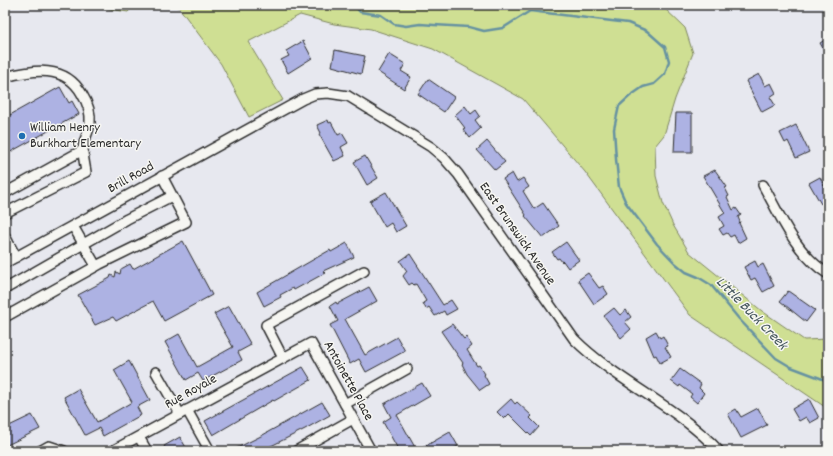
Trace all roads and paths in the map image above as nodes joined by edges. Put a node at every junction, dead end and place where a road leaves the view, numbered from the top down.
1 (5, 77) edge
2 (270, 117) joint
3 (83, 150) junction
4 (162, 176) junction
5 (763, 185) dead end
6 (5, 194) edge
7 (172, 196) junction
8 (5, 213) edge
9 (73, 226) junction
10 (5, 236) edge
11 (83, 244) junction
12 (16, 256) junction
13 (5, 263) edge
14 (96, 266) junction
15 (364, 271) dead end
16 (828, 274) edge
17 (5, 288) edge
18 (5, 317) edge
19 (283, 358) junction
20 (406, 369) dead end
21 (156, 372) dead end
22 (345, 404) junction
23 (184, 412) junction
24 (353, 419) junction
25 (139, 437) junction
26 (40, 451) edge
27 (64, 451) edge
28 (112, 451) edge
29 (146, 451) edge
30 (210, 451) edge
31 (296, 451) edge
32 (371, 451) edge
33 (719, 451) edge

1 - 3 street
2 - 4 street, Brill Road
2 - 33 street, East Brunswick Avenue
3 - 6 street
3 - 8 street
4 - 7 street
4 - 9 street, Brill Road
5 - 16 street
7 - 11 street
7 - 14 street
9 - 11 street
9 - 12 street, Brill Road
10 - 12 street
11 - 14 street
11 - 17 street
12 - 13 street, Brill Road
14 - 18 street
15 - 19 street
19 - 22 street, Antoinette Place
19 - 23 street, Rue Royale
20 - 22 street
21 - 23 street
22 - 24 street, Antoinette Place
23 - 25 street, Rue Royale
23 - 30 street
24 - 31 street
24 - 32 street, Antoinette Place
25 - 28 street, Rue Royale
25 - 29 street
26 - 27 street

